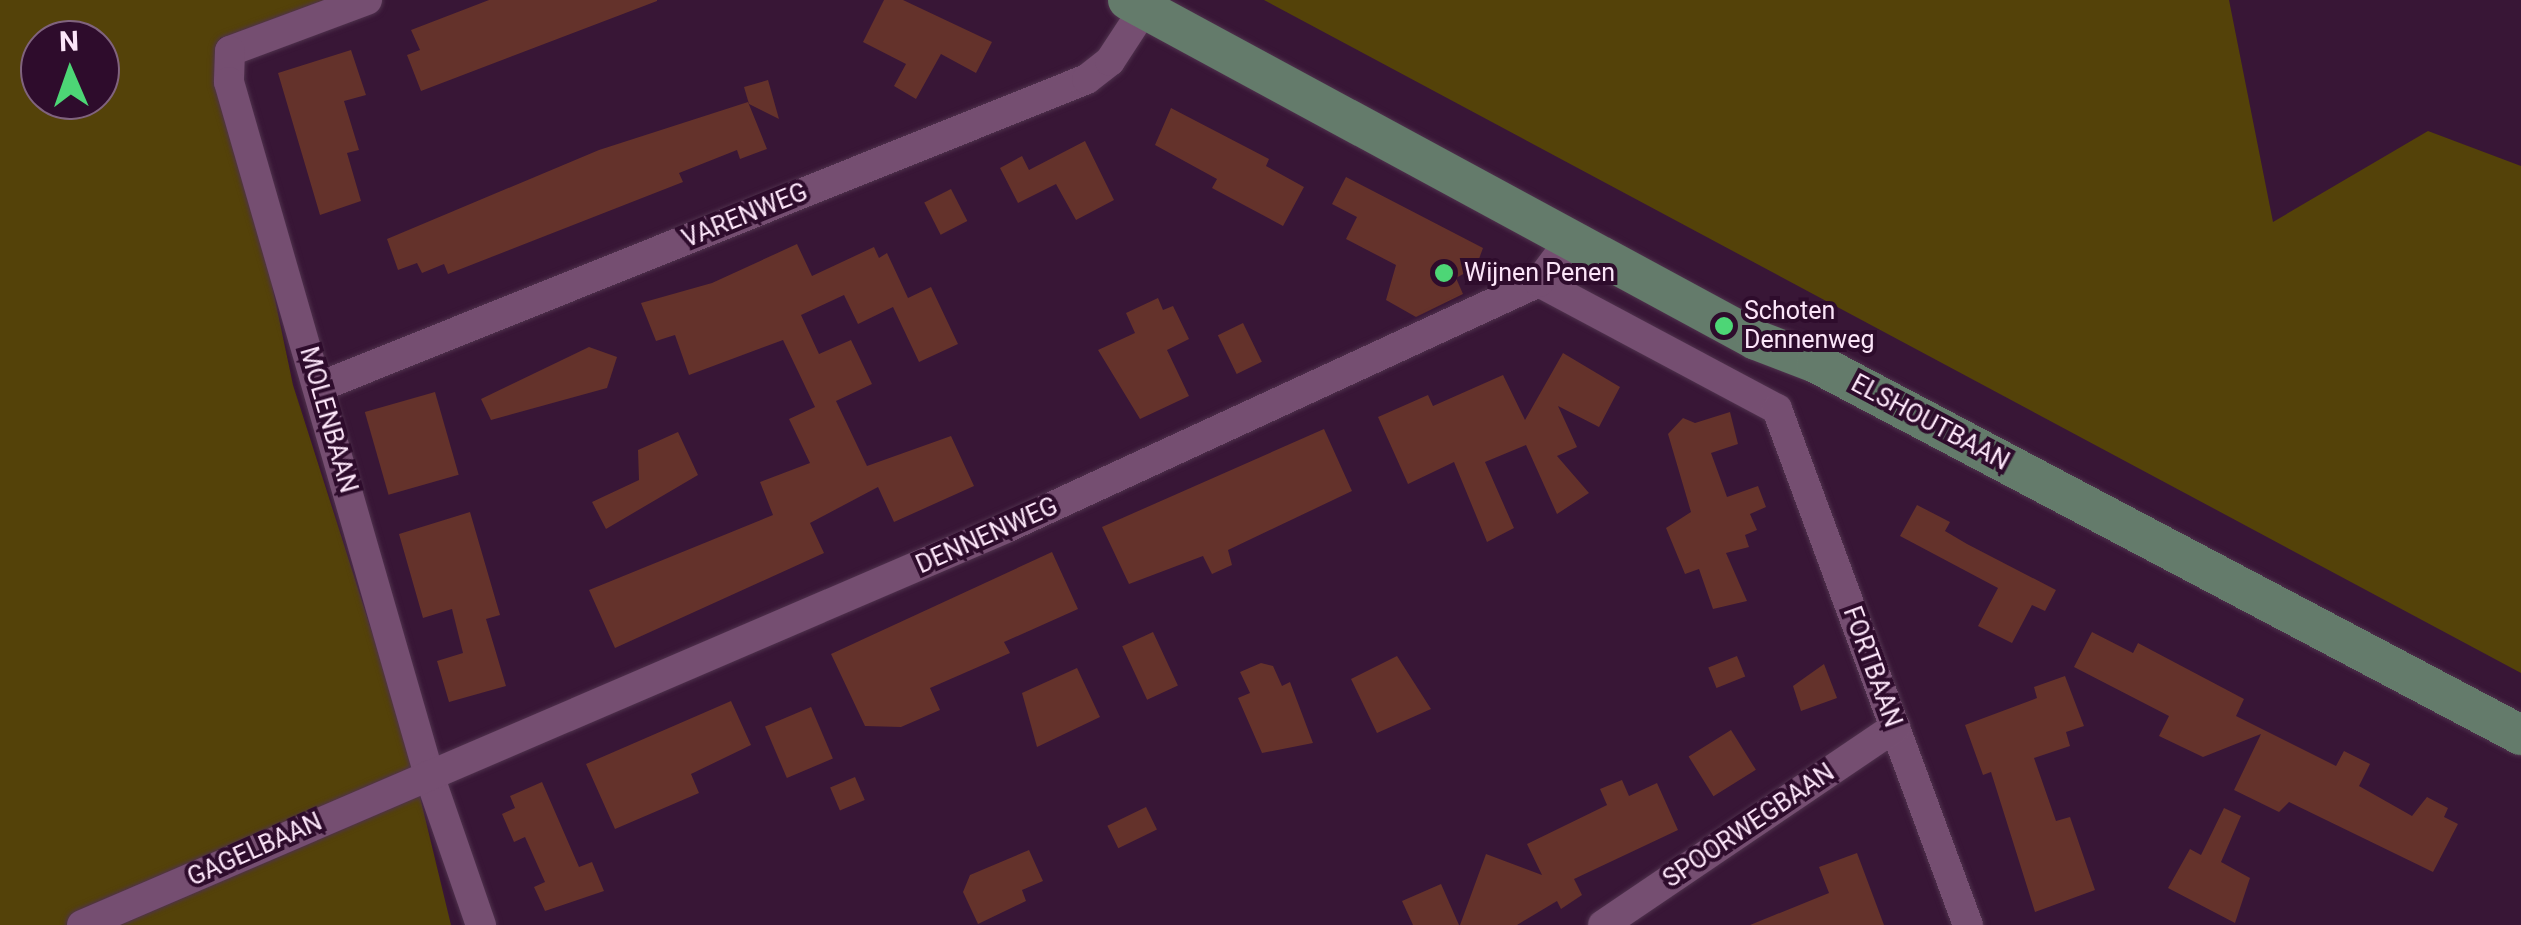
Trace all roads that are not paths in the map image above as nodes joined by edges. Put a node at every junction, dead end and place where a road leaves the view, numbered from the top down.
1 (367, 0) edge
2 (1136, 4) edge
3 (1571, 238) junction
4 (1539, 282) junction
5 (319, 386) junction
6 (1895, 728) junction
7 (2521, 734) edge
8 (429, 775) junction
9 (82, 925) edge
10 (482, 925) edge
11 (1603, 925) edge
12 (1968, 925) edge

1 - 5 street, MOLENBAAN
2 - 3 main road, ELSHOUTBAAN
2 - 5 street, VARENWEG
3 - 4 street
3 - 7 main road, ELSHOUTBAAN
4 - 6 street, FORTBAAN
4 - 8 street, DENNENWEG
5 - 8 street, MOLENBAAN
6 - 11 street, SPOORWEGBAAN
6 - 12 street, FORTBAAN
8 - 9 street, GAGELBAAN
8 - 10 street, MOLENBAAN

